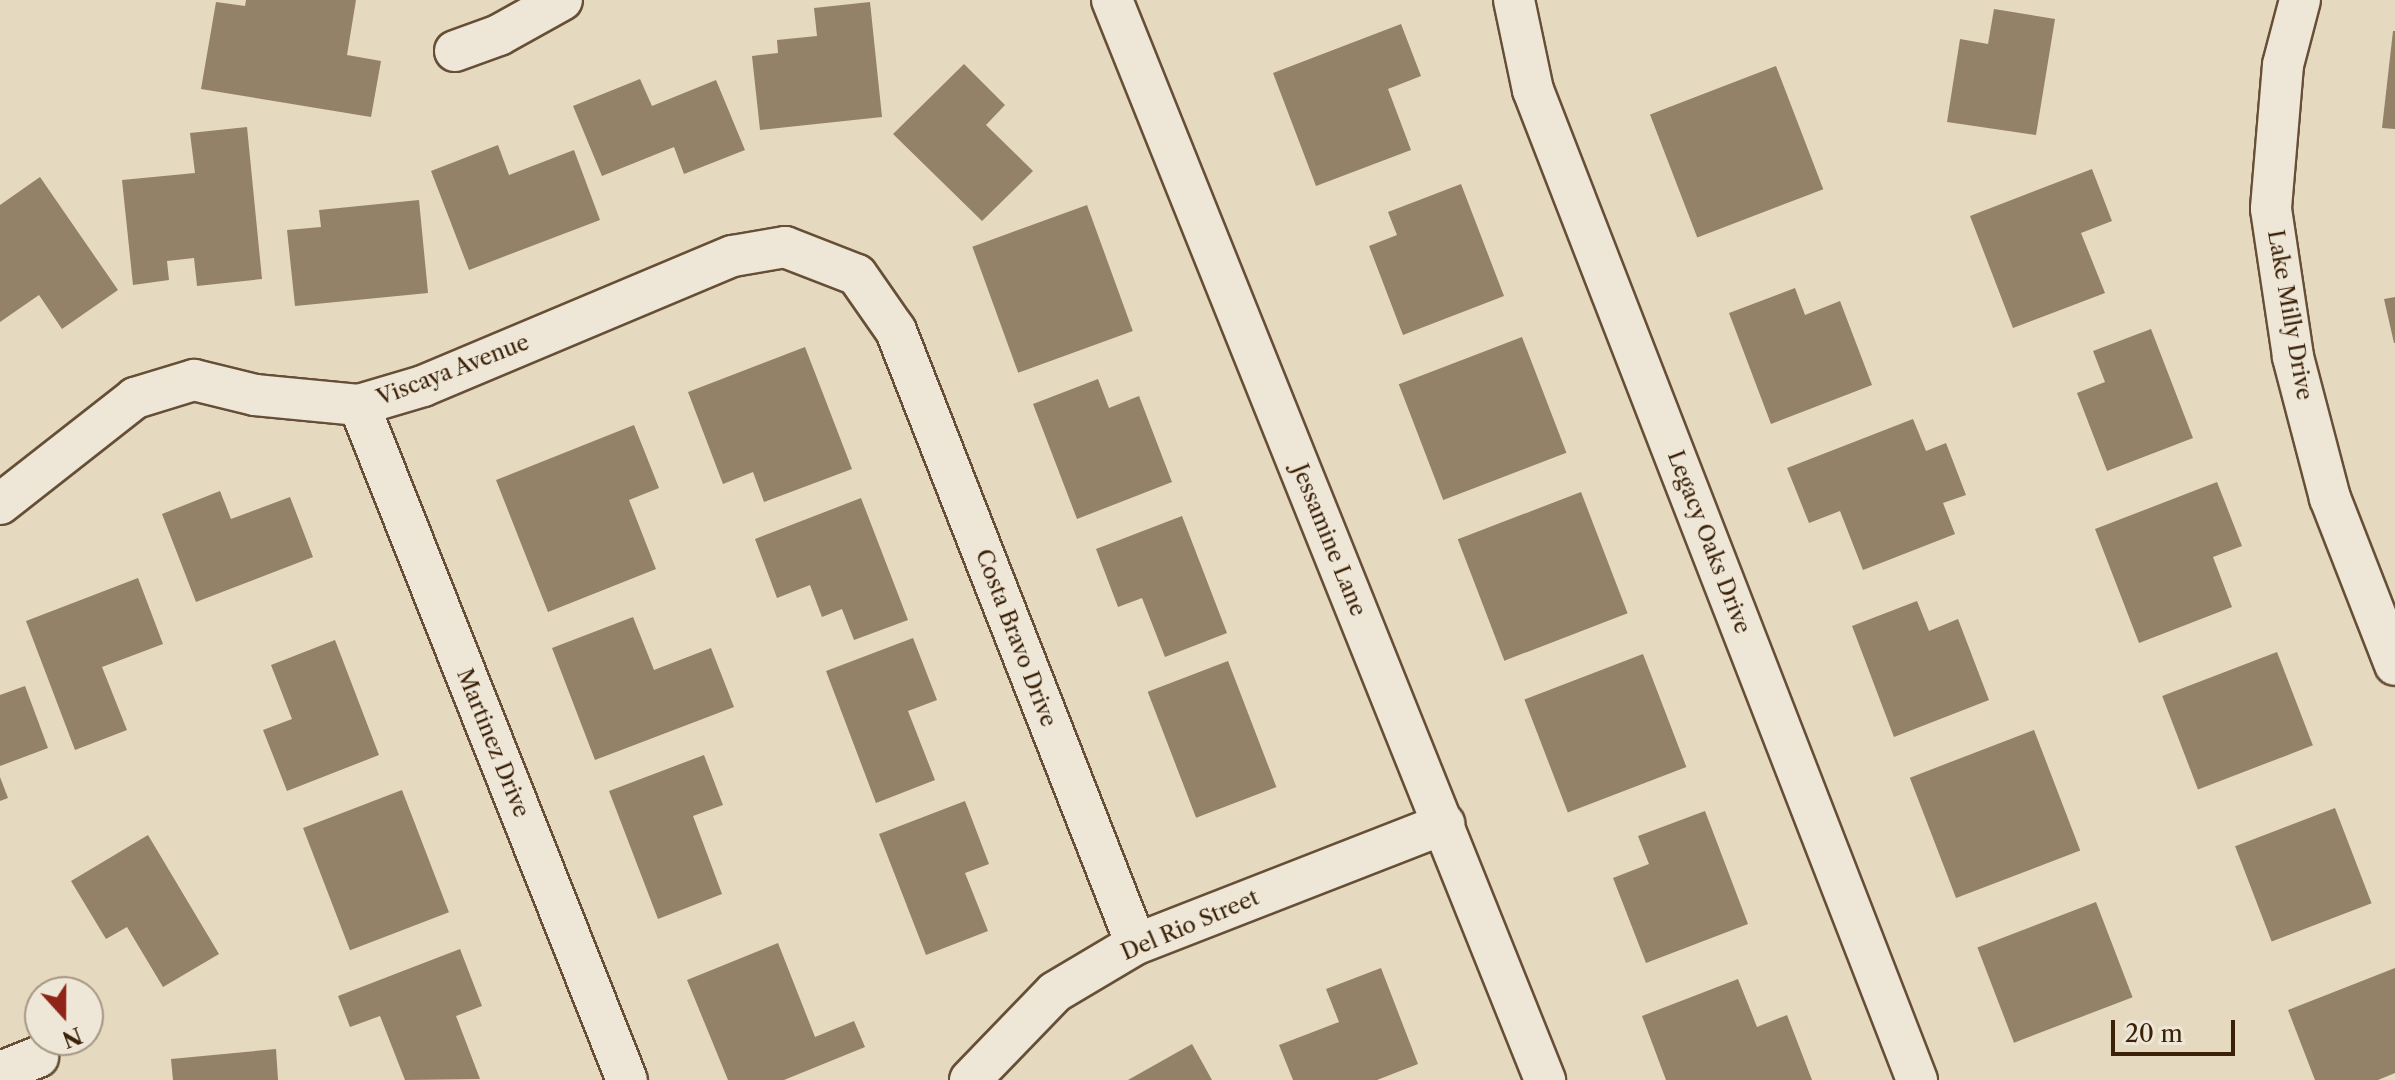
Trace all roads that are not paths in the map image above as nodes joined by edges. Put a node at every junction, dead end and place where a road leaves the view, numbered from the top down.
1 (562, 0) edge
2 (1112, 0) edge
3 (1514, 0) edge
4 (2300, 0) edge
5 (455, 51) dead end
6 (896, 331) joint
7 (359, 405) junction
8 (0, 504) edge
9 (2395, 665) edge
10 (1444, 824) junction
11 (1136, 944) junction
12 (38, 1057) dead end
13 (0, 1072) edge
14 (627, 1080) edge
15 (970, 1080) edge
16 (1545, 1080) edge
17 (1917, 1080) edge

1 - 5 street
2 - 10 street, Jessamine Lane
3 - 17 street, Legacy Oaks Drive
4 - 9 street, Lake Milly Drive
6 - 7 street, Viscaya Avenue
6 - 11 street, Costa Bravo Drive
7 - 8 street, Viscaya Avenue
7 - 14 street, Martinez Drive
10 - 11 street, Del Rio Street
10 - 16 street, Jessamine Lane
11 - 15 street, Del Rio Street
12 - 13 street

